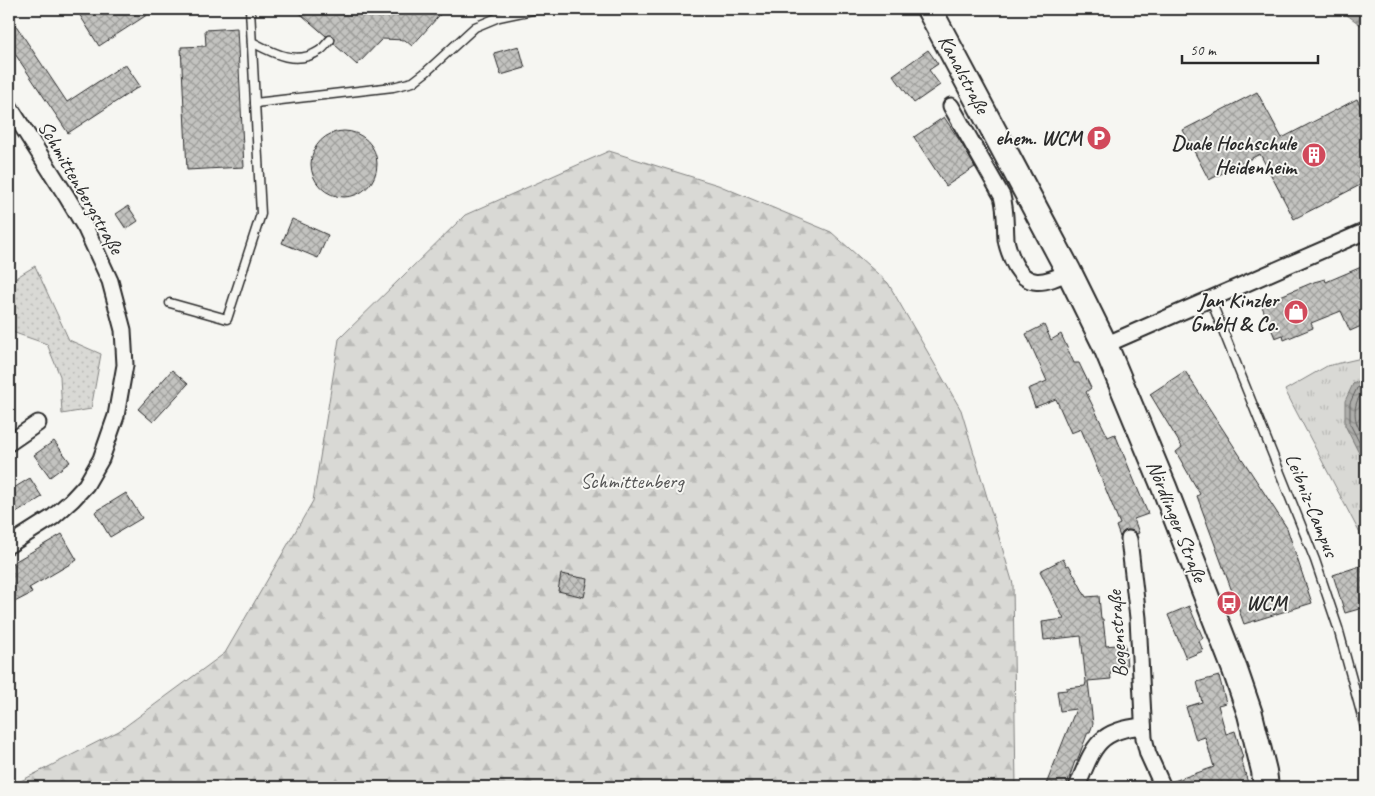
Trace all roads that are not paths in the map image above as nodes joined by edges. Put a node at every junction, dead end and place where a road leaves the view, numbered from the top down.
1 (250, 9) edge
2 (537, 9) edge
3 (929, 9) edge
4 (330, 40) dead end
5 (252, 42) junction
6 (255, 103) junction
7 (9, 106) edge
8 (951, 106) dead end
9 (1366, 231) edge
10 (1069, 272) junction
11 (1210, 298) junction
12 (170, 303) dead end
13 (1105, 345) junction
14 (38, 423) dead end
15 (9, 442) edge
16 (1129, 539) dead end
17 (9, 545) edge
18 (1143, 726) junction
19 (1366, 731) edge
20 (1077, 787) edge
21 (1163, 787) edge
22 (1266, 787) edge

1 - 5 lane
2 - 6 lane
3 - 10 main road, Kanalstraße
4 - 5 lane
5 - 6 lane
6 - 12 lane
7 - 17 street, Schmittenbergstraße
8 - 10 street, Kanalstraße
9 - 11 street
10 - 13 main road, Kanalstraße
11 - 13 street
11 - 19 lane, Leibniz-Campus
13 - 22 main road, Nördlinger Straße
14 - 15 street
16 - 18 street, Bogenstraße
18 - 20 street
18 - 21 street, Bogenstraße

